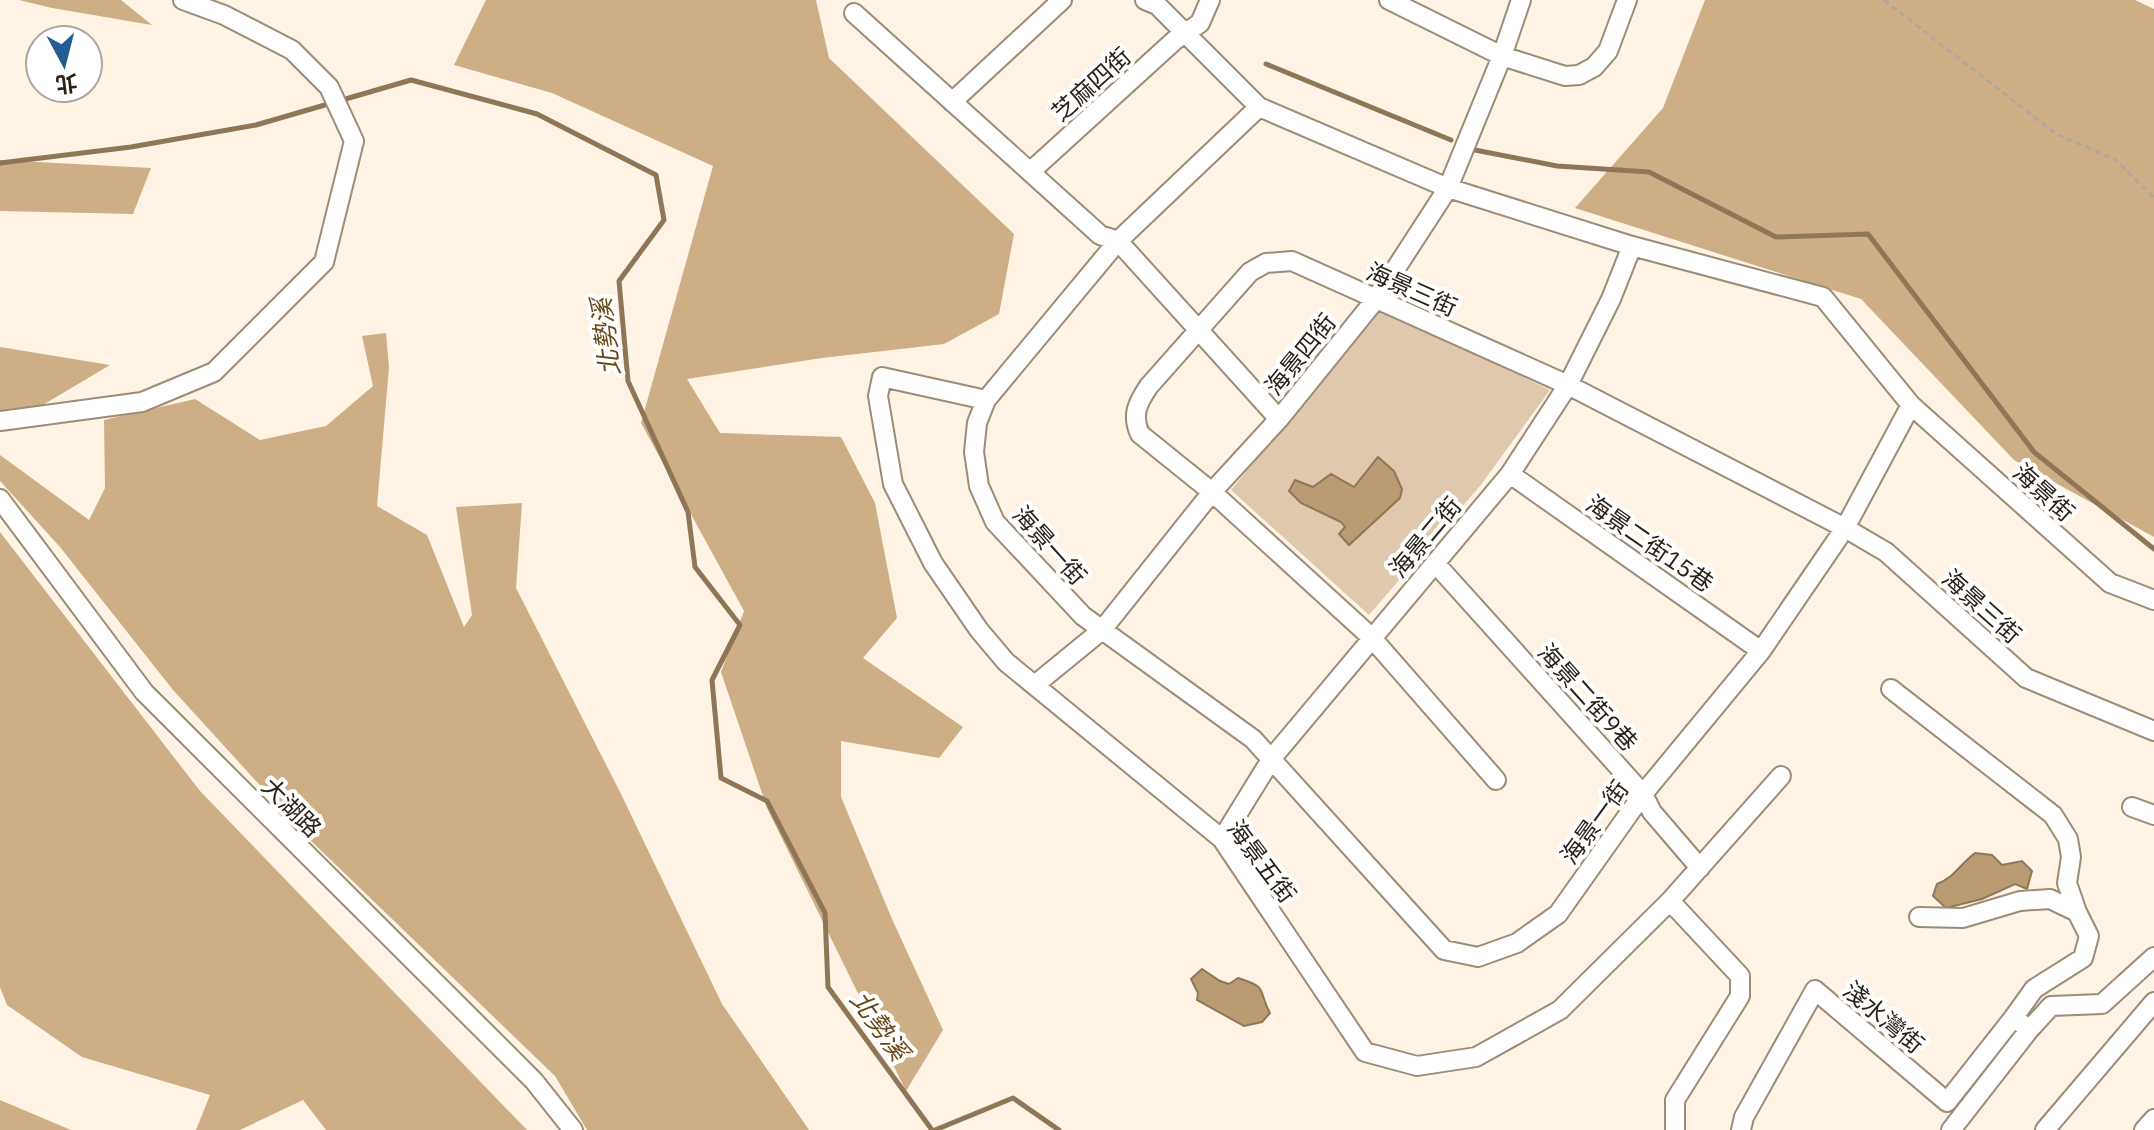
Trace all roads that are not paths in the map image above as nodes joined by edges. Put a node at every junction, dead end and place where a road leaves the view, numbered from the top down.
1 (183, 0) edge
2 (1062, 0) edge
3 (1145, 0) edge
4 (1210, 0) edge
5 (1389, 0) edge
6 (1521, 0) edge
7 (1627, 0) edge
8 (854, 13) dead end
9 (1186, 35) junction
10 (1502, 56) junction
11 (952, 102) junction
12 (1259, 107) junction
13 (1030, 172) junction
14 (1448, 188) junction
15 (1118, 241) junction
16 (1632, 246) junction
17 (1376, 299) junction
18 (1199, 332) junction
19 (1568, 385) junction
20 (986, 400) junction
21 (1911, 405) junction
22 (1279, 419) junction
23 (0, 421) edge
24 (1510, 474) junction
25 (1212, 492) junction
26 (0, 499) edge
27 (1845, 528) junction
28 (1435, 563) junction
29 (2154, 600) edge
30 (1102, 630) junction
31 (1371, 637) junction
32 (1761, 651) junction
33 (1036, 684) junction
34 (1891, 689) dead end
35 (2154, 731) edge
36 (1272, 758) junction
37 (1781, 776) dead end
38 (1496, 780) dead end
39 (1643, 794) junction
40 (2132, 807) dead end
41 (2154, 815) edge
42 (1222, 839) junction
43 (1700, 868) junction
44 (1670, 901) junction
45 (2077, 912) junction
46 (1919, 917) dead end
47 (2154, 957) edge
48 (2154, 1002) edge
49 (2014, 1017) junction
50 (2029, 1030) junction
51 (2154, 1119) edge
52 (573, 1130) edge
53 (1675, 1130) edge
54 (1741, 1130) edge
55 (1951, 1130) edge
56 (2045, 1130) edge
57 (2144, 1130) edge

1 - 23 street
2 - 11 street
3 - 9 street
4 - 9 street, 芝麻四街
5 - 10 street
6 - 10 street, 海景四街
7 - 10 street
8 - 11 street
9 - 12 street
9 - 13 street, 芝麻四街
10 - 14 street, 海景四街
11 - 13 street
12 - 14 street
12 - 15 street, 海景一街
13 - 15 street
14 - 16 street
14 - 17 street, 海景四街
15 - 18 street
15 - 20 street, 海景一街
16 - 19 street, 海景二街
16 - 21 street
17 - 18 street, 海景三街
17 - 19 street, 海景三街
17 - 22 street, 海景四街
18 - 22 street
18 - 25 street, 海景三街
19 - 24 street, 海景二街
19 - 27 street, 海景三街
20 - 30 street, 海景一街
20 - 33 street, 海景五街
21 - 27 street, 海景一街
21 - 29 street, 海景街
22 - 25 street, 海景四街
24 - 28 street, 海景二街
24 - 32 street, 海景二街15巷
25 - 30 street, 海景四街
25 - 31 street, 海景三街
26 - 52 street, 大湖路
27 - 32 street, 海景一街
27 - 35 street, 海景三街
28 - 31 street, 海景二街
28 - 39 street, 海景二街9巷
30 - 33 street, 海景四街
30 - 36 street, 海景一街
31 - 36 street, 海景二街
31 - 38 street, 海景三街
32 - 39 street, 海景一街
33 - 42 street, 海景五街
34 - 45 street
36 - 39 street, 海景一街
36 - 42 street, 海景二街
37 - 43 street, 海景五街
39 - 43 street, 海景二街9巷
40 - 41 street
42 - 44 street, 海景五街
43 - 44 street, 海景五街
44 - 53 street
45 - 46 street
45 - 49 street
47 - 50 street
48 - 56 street
49 - 50 street
49 - 54 street, 淺水灣街
50 - 55 street
51 - 57 street

